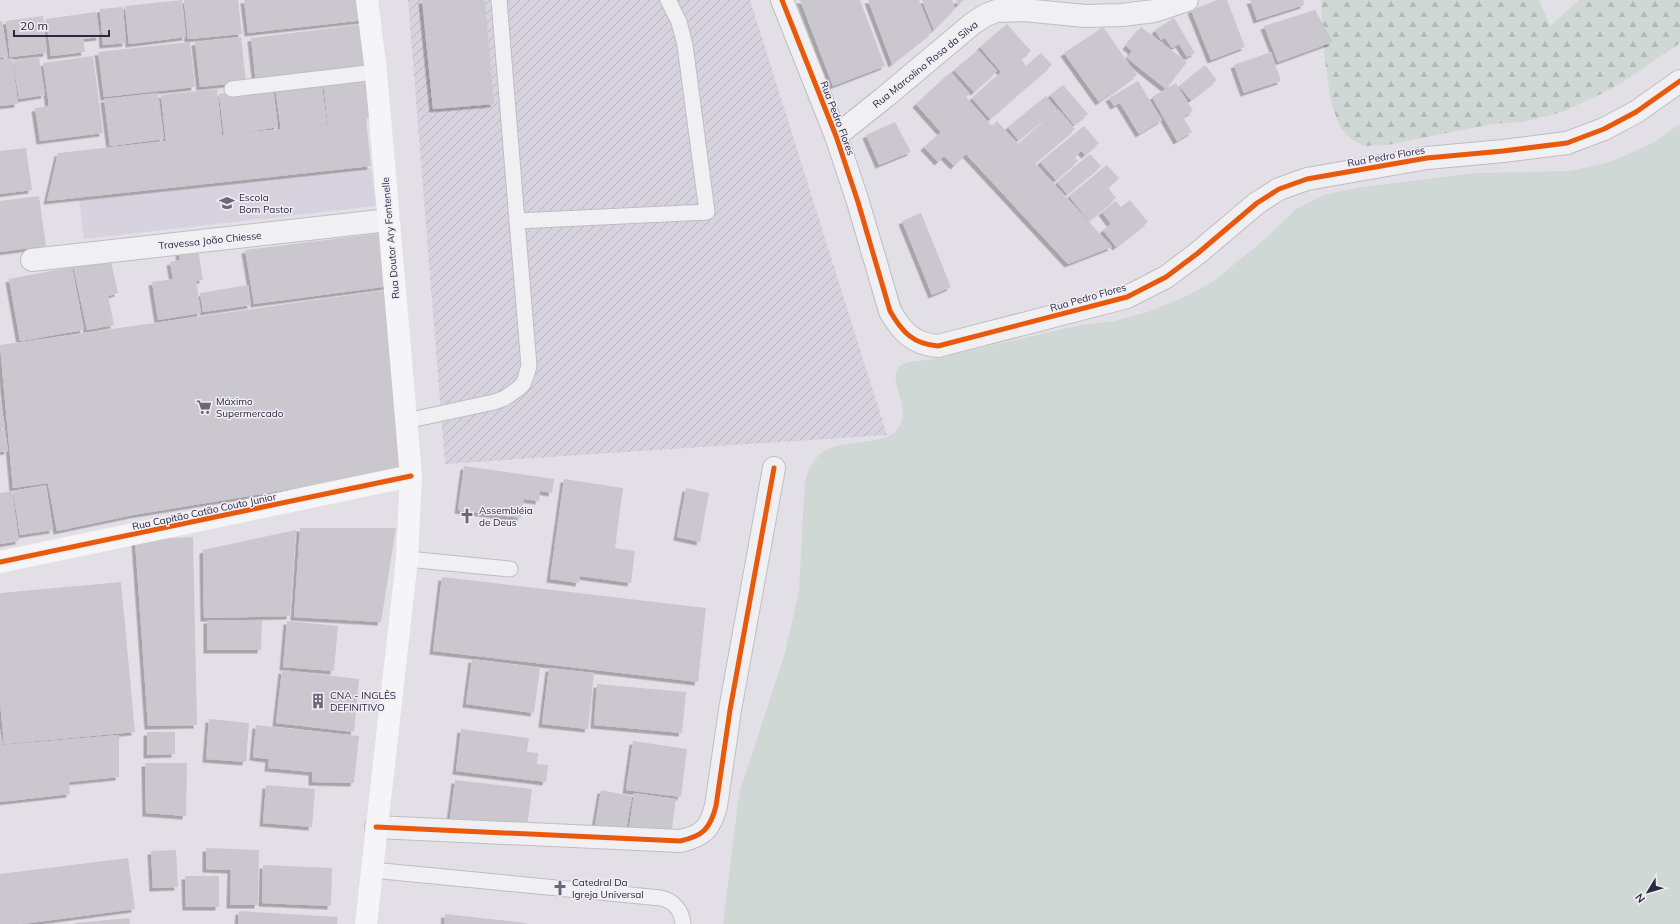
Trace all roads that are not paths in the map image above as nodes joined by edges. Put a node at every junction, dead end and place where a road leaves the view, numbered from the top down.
1 (367, 0) edge
2 (499, 0) edge
3 (668, 0) edge
4 (782, 0) edge
5 (1187, 0) edge
6 (376, 72) junction
7 (1680, 81) edge
8 (232, 89) dead end
9 (836, 136) junction
10 (388, 220) junction
11 (518, 221) junction
12 (32, 260) dead end
13 (406, 421) junction
14 (774, 468) dead end
15 (411, 476) junction
16 (407, 559) junction
17 (0, 562) edge
18 (510, 569) dead end
19 (376, 827) junction
20 (372, 870) junction
21 (366, 924) edge
22 (683, 924) edge

1 - 6 main road, Rua Doutor Ary Fontenelle
2 - 11 lane
3 - 11 lane
4 - 9 street, Rua Pedro Flores
5 - 9 street, Rua Marcolino Rosa da Silva
6 - 8 lane
6 - 10 main road, Rua Doutor Ary Fontenelle
7 - 9 street, Rua Pedro Flores
10 - 12 street, Travessa João Chiesse
10 - 13 main road, Rua Doutor Ary Fontenelle
11 - 13 lane
13 - 15 main road, Rua Doutor Ary Fontenelle
14 - 19 street
15 - 16 main road, Rua Doutor Ary Fontenelle
15 - 17 main road, Rua Capitão Catão Couto Junior
16 - 18 lane
16 - 19 main road, Rua Doutor Ary Fontenelle
19 - 20 main road, Rua Doutor Ary Fontenelle
20 - 21 main road, Rua Doutor Ary Fontenelle
20 - 22 lane

